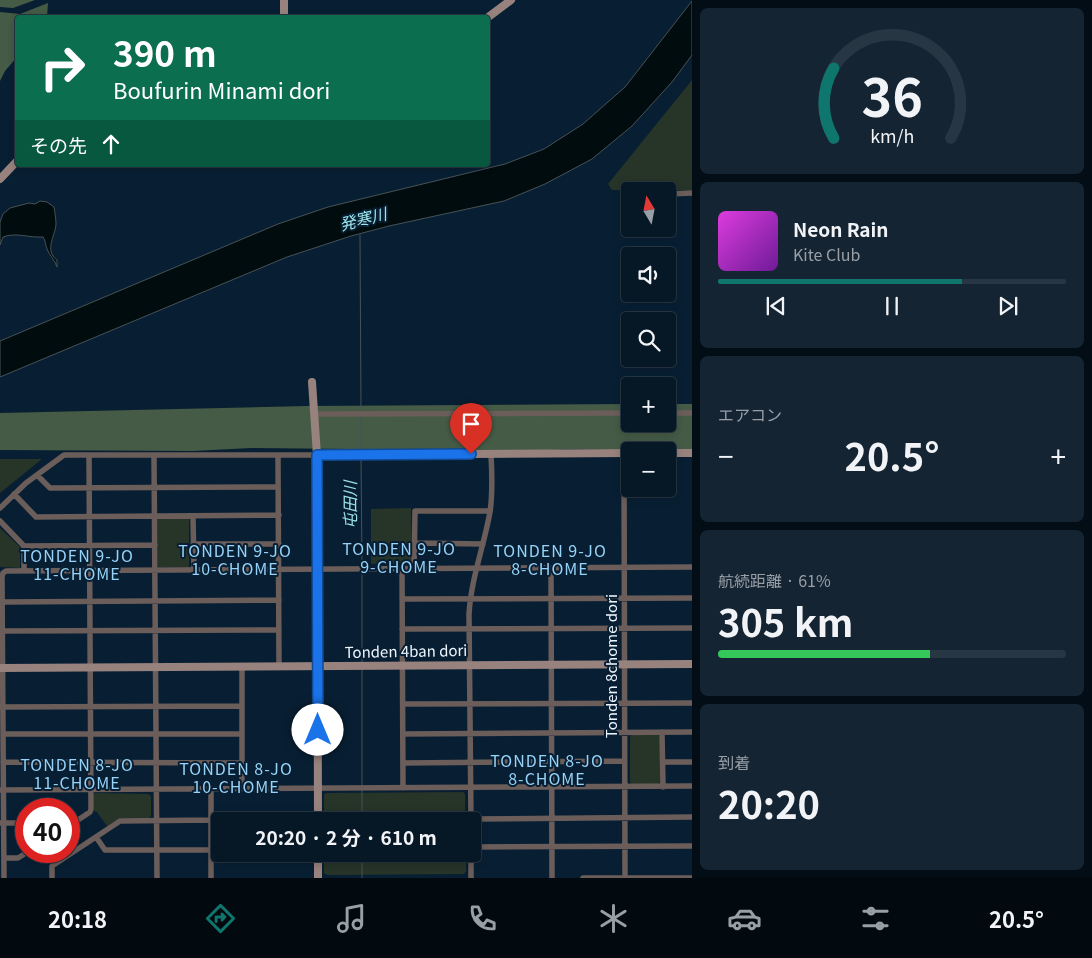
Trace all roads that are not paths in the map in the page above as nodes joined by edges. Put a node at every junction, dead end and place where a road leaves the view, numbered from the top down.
1 (284, 0) edge
2 (511, 0) edge
3 (284, 15) edge
4 (490, 16) edge
5 (15, 163) edge
6 (0, 179) edge
7 (692, 193) edge
8 (676, 194) edge
9 (312, 382) dead end
10 (621, 413) edge
11 (676, 413) edge
12 (692, 413) edge
13 (314, 414) junction
14 (621, 453) edge
15 (676, 453) edge
16 (692, 453) edge
17 (491, 454) junction
18 (89, 455) junction
19 (278, 455) junction
20 (317, 455) junction
21 (154, 456) junction
22 (37, 475) junction
23 (278, 487) junction
24 (89, 488) junction
25 (154, 488) junction
26 (14, 494) junction
27 (626, 497) edge
28 (0, 508) edge
29 (490, 511) junction
30 (278, 515) junction
31 (89, 516) junction
32 (155, 516) junction
33 (193, 516) junction
34 (0, 521) edge
35 (415, 543) junction
36 (193, 544) junction
37 (279, 544) junction
38 (483, 544) junction
39 (90, 545) junction
40 (155, 545) junction
41 (24, 546) junction
42 (624, 567) junction
43 (692, 567) edge
44 (551, 568) junction
45 (402, 569) junction
46 (414, 569) junction
47 (476, 569) junction
48 (155, 570) junction
49 (194, 570) junction
50 (279, 570) junction
51 (317, 570) junction
52 (90, 571) junction
53 (24, 572) junction
54 (624, 598) junction
55 (692, 598) edge
56 (402, 599) junction
57 (470, 599) junction
58 (551, 599) junction
59 (279, 600) junction
60 (90, 601) junction
61 (155, 601) junction
62 (3, 602) junction
63 (551, 628) junction
64 (624, 628) junction
65 (692, 628) edge
66 (402, 629) junction
67 (469, 629) junction
68 (90, 630) junction
69 (156, 630) junction
70 (279, 630) junction
71 (2, 631) junction
72 (692, 664) edge
73 (551, 665) junction
74 (624, 665) junction
75 (402, 666) junction
76 (469, 666) junction
77 (279, 667) junction
78 (318, 667) junction
79 (1, 668) edge
80 (90, 668) junction
81 (156, 668) junction
82 (242, 668) junction
83 (551, 703) junction
84 (624, 703) junction
85 (692, 703) edge
86 (403, 704) junction
87 (470, 704) junction
88 (1, 706) edge
89 (90, 706) junction
90 (156, 706) junction
91 (242, 706) junction
92 (551, 732) junction
93 (624, 732) junction
94 (662, 732) junction
95 (692, 732) edge
96 (470, 733) junction
97 (3, 734) junction
98 (91, 734) junction
99 (156, 734) junction
100 (242, 734) junction
101 (403, 734) junction
102 (3, 762) junction
103 (91, 762) junction
104 (156, 762) junction
105 (551, 762) junction
106 (624, 762) junction
107 (663, 762) junction
108 (692, 762) edge
109 (241, 763) junction
110 (403, 763) junction
111 (470, 763) junction
112 (663, 786) junction
113 (692, 786) edge
114 (470, 787) junction
115 (551, 787) junction
116 (624, 787) junction
117 (318, 788) junction
118 (403, 788) junction
119 (91, 789) junction
120 (157, 789) junction
121 (211, 789) junction
122 (242, 789) junction
123 (2, 790) edge
124 (211, 812) edge
125 (318, 812) edge
126 (471, 812) edge
127 (624, 817) junction
128 (692, 817) edge
129 (552, 818) junction
130 (80, 819) edge
131 (211, 820) edge
132 (481, 820) edge
133 (157, 821) junction
134 (2, 823) edge
135 (15, 823) edge
136 (96, 838) junction
137 (625, 846) junction
138 (692, 846) edge
139 (481, 847) edge
140 (552, 847) junction
141 (157, 850) junction
142 (211, 850) edge
143 (4, 858) junction
144 (15, 858) edge
145 (211, 862) edge
146 (318, 862) edge
147 (471, 862) edge
148 (4, 878) edge
149 (52, 878) edge
150 (157, 878) edge
151 (211, 878) edge
152 (318, 878) edge
153 (471, 878) edge
154 (552, 878) edge
155 (583, 878) edge
156 (625, 878) edge
157 (692, 878) edge

1 - 3 street
2 - 4 street
5 - 6 street
7 - 8 street
9 - 13 street
10 - 13 street
11 - 12 street
13 - 20 street
14 - 17 street
15 - 16 street
17 - 20 street
17 - 29 street
18 - 21 street
18 - 22 street
18 - 24 street
19 - 20 street
19 - 21 street
19 - 23 street
20 - 51 street
21 - 25 street
22 - 24 street
22 - 26 street
23 - 25 street
23 - 30 street
24 - 25 street
24 - 31 street
25 - 32 street
26 - 28 street
26 - 31 street
27 - 42 street, Tonden 8chome dori
29 - 35 street
29 - 38 street
30 - 33 street
30 - 37 street
31 - 32 street
31 - 39 street
32 - 33 street
32 - 40 street
33 - 36 street
34 - 41 street
35 - 38 street
35 - 46 street
36 - 37 street
36 - 49 street
37 - 50 street
38 - 47 street
39 - 40 street
39 - 41 street
39 - 52 street
40 - 48 street
41 - 53 street
42 - 43 street
42 - 44 street
42 - 54 street, Tonden 8chome dori
44 - 47 street
44 - 58 street
45 - 46 street
45 - 51 street
45 - 56 street
46 - 47 street
47 - 57 street
48 - 49 street
48 - 52 street
48 - 61 street
49 - 50 street
50 - 51 street
50 - 59 street
51 - 78 street
52 - 53 street
52 - 60 street
53 - 62 street
54 - 55 street
54 - 58 street
54 - 64 street, Tonden 8chome dori
56 - 57 street
56 - 66 street
57 - 58 street
57 - 67 street
58 - 63 street
59 - 61 street
59 - 70 street
60 - 61 street
60 - 62 street
60 - 68 street
61 - 69 street
62 - 71 street
63 - 64 street
63 - 67 street
63 - 73 street
64 - 65 street
64 - 74 street, Tonden 8chome dori
66 - 67 street
66 - 75 street
67 - 76 street
68 - 69 street
68 - 71 street
68 - 80 street
69 - 70 street
69 - 81 street
70 - 77 street
71 - 79 street
72 - 74 street, Tonden 4ban dori
73 - 74 street, Tonden 4ban dori
73 - 76 street, Tonden 4ban dori
73 - 83 street
74 - 84 street, Tonden 8chome dori
75 - 76 street, Tonden 4ban dori
75 - 78 street, Tonden 4ban dori
75 - 86 street
76 - 87 street
77 - 78 street, Tonden 4ban dori
77 - 82 street, Tonden 4ban dori
78 - 117 street
79 - 80 street, Tonden 4ban dori
79 - 88 street
80 - 81 street, Tonden 4ban dori
80 - 89 street
81 - 82 street, Tonden 4ban dori
81 - 90 street
82 - 91 street
83 - 84 street
83 - 87 street
83 - 92 street
84 - 85 street
84 - 93 street, Tonden 8chome dori
86 - 87 street
86 - 101 street
87 - 96 street
88 - 89 street
88 - 97 street
89 - 90 street
89 - 98 street
90 - 91 street
90 - 99 street
91 - 100 street
92 - 93 street
92 - 96 street
92 - 105 street
93 - 94 street
93 - 106 street, Tonden 8chome dori
94 - 95 street
94 - 107 street
96 - 101 street
96 - 111 street
97 - 98 street
97 - 102 street
98 - 99 street
98 - 103 street
99 - 100 street
99 - 104 street
100 - 109 street
101 - 110 street
102 - 103 street
102 - 123 street
103 - 104 street
103 - 119 street
104 - 109 street
104 - 120 street
105 - 106 street
105 - 111 street
105 - 115 street
106 - 116 street, Tonden 8chome dori
107 - 108 street
107 - 112 street
109 - 122 street
110 - 111 street
110 - 118 street
111 - 114 street
112 - 113 street
112 - 116 street
114 - 115 street
114 - 118 street
114 - 126 street
115 - 116 street
115 - 129 street
116 - 127 street, Tonden 8chome dori
117 - 118 street
117 - 122 street
117 - 125 street
119 - 120 street
119 - 123 street
119 - 130 street
120 - 121 street
120 - 133 street
121 - 122 street
121 - 124 street
123 - 134 street
127 - 128 street
127 - 129 street
127 - 137 street, Tonden 8chome dori
129 - 132 street
129 - 140 street
131 - 133 street
133 - 136 street
133 - 141 street
134 - 135 street
134 - 143 street
136 - 141 street
136 - 149 street
137 - 138 street
137 - 140 street
137 - 156 street, Tonden 8chome dori
139 - 140 street
140 - 154 street
141 - 142 street
141 - 150 street
143 - 144 street
143 - 148 street
145 - 151 street
146 - 152 street
147 - 153 street
155 - 156 street
156 - 157 street

